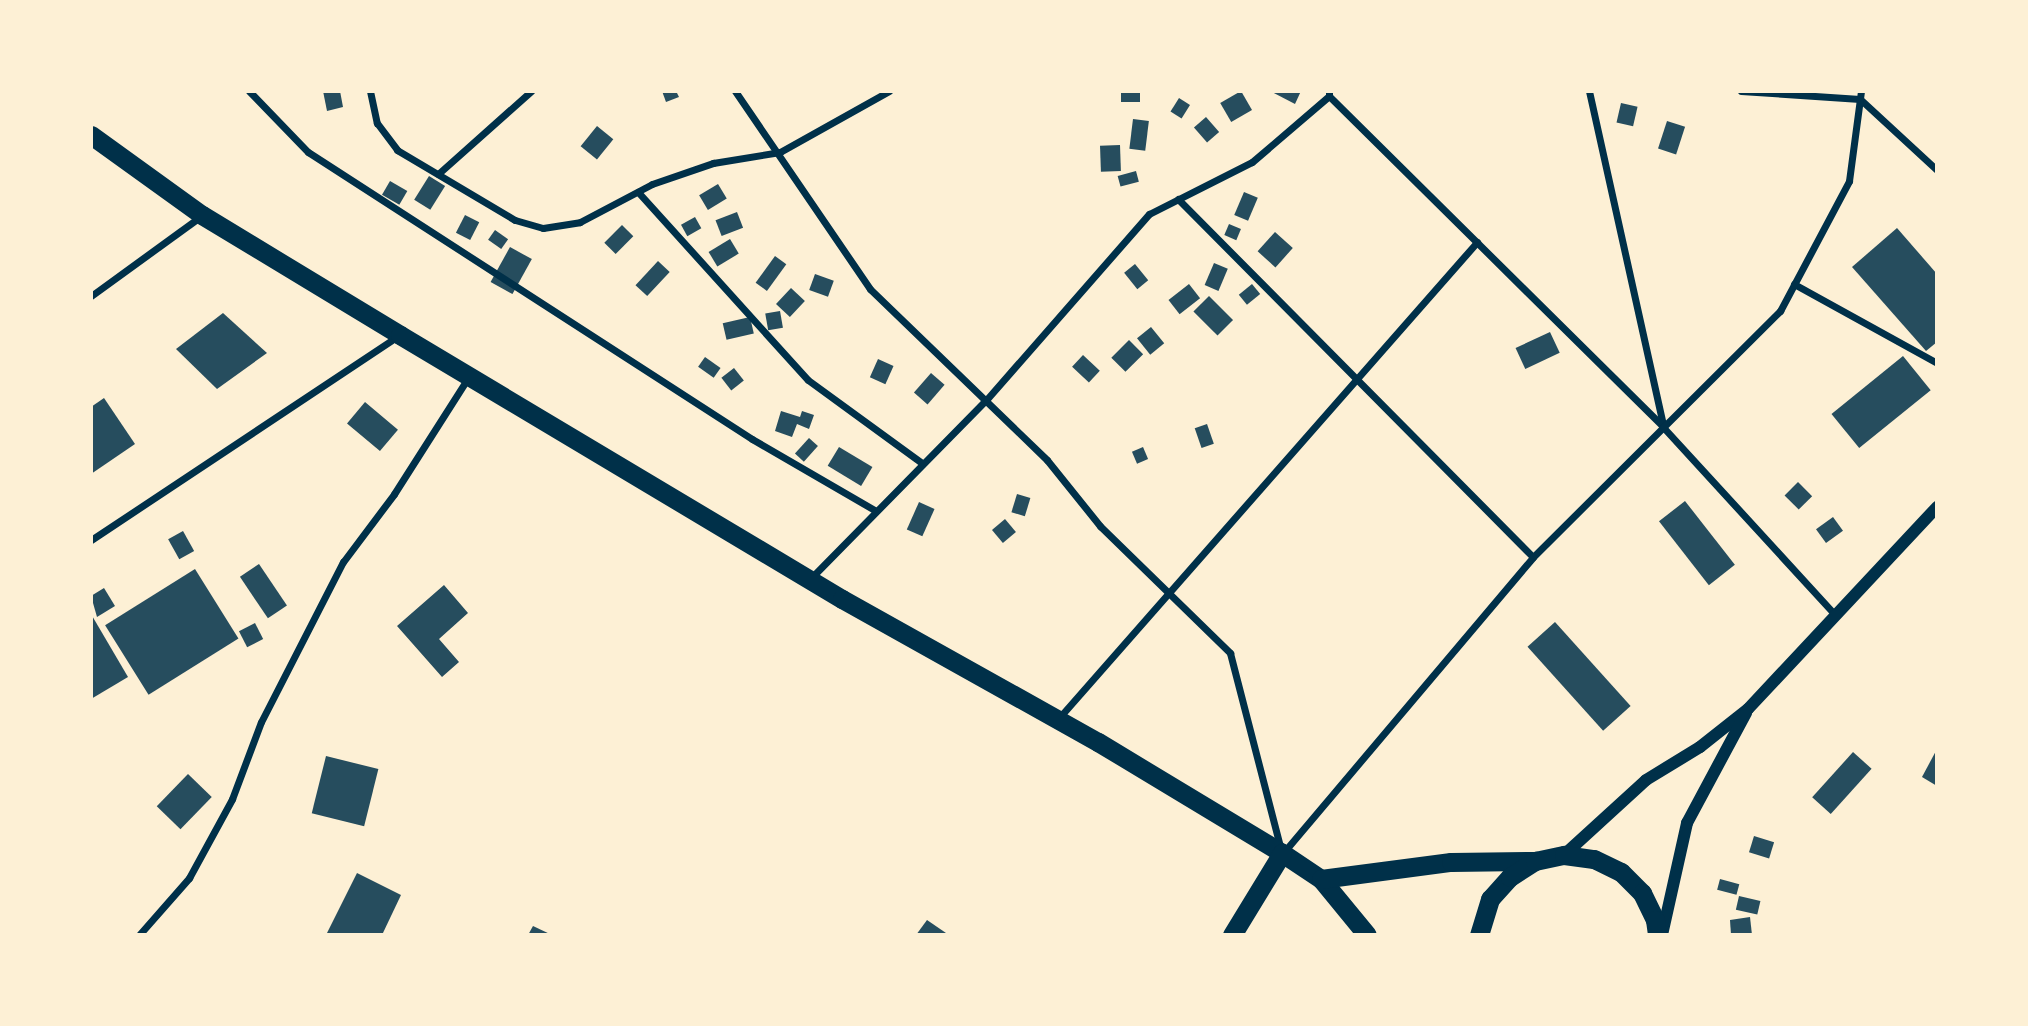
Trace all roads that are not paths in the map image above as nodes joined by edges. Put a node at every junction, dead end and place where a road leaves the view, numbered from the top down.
1 (249, 91) edge
2 (370, 91) edge
3 (531, 91) edge
4 (736, 91) edge
5 (889, 91) edge
6 (1589, 91) edge
7 (1741, 91) edge
8 (1329, 94) edge
9 (1860, 95) edge
10 (91, 135) edge
11 (780, 152) junction
12 (1937, 170) edge
13 (438, 174) junction
14 (638, 192) junction
15 (1178, 199) junction
16 (202, 215) junction
17 (1477, 242) junction
18 (1794, 284) junction
19 (91, 296) edge
20 (400, 335) junction
21 (1937, 363) edge
22 (470, 375) junction
23 (1357, 379) junction
24 (987, 399) junction
25 (1663, 427) junction
26 (923, 464) junction
27 (1937, 507) edge
28 (876, 511) junction
29 (91, 540) edge
30 (1533, 557) junction
31 (810, 580) junction
32 (1168, 593) junction
33 (1836, 616) junction
34 (1748, 709) junction
35 (1057, 719) junction
36 (1282, 853) junction
37 (1564, 855) junction
38 (1535, 861) junction
39 (1321, 879) junction
40 (139, 935) edge
41 (1233, 935) edge
42 (1367, 935) edge
43 (1479, 935) edge
44 (1659, 935) edge

1 - 28 street
2 - 13 street
3 - 13 street
4 - 11 street
5 - 11 street
6 - 25 street
7 - 9 street
8 - 15 street
8 - 17 street
9 - 12 street
9 - 18 street
10 - 16 highway
11 - 14 street
11 - 24 street
13 - 14 street
14 - 26 street
15 - 23 street
15 - 24 street
16 - 19 street
16 - 20 highway
17 - 23 street
17 - 25 street
18 - 21 street
18 - 25 street
20 - 22 highway
20 - 29 street
22 - 31 highway
22 - 40 street
23 - 30 street
23 - 32 street
24 - 26 street
24 - 32 street
25 - 30 street
25 - 33 street
26 - 28 street
27 - 33 street
28 - 31 street
30 - 36 street
31 - 35 highway
32 - 35 street
32 - 36 street
33 - 34 street
34 - 37 street
34 - 44 street
35 - 36 highway
36 - 39 highway
36 - 41 highway
37 - 38 highway
37 - 44 highway
38 - 39 highway
38 - 43 highway
39 - 42 highway

